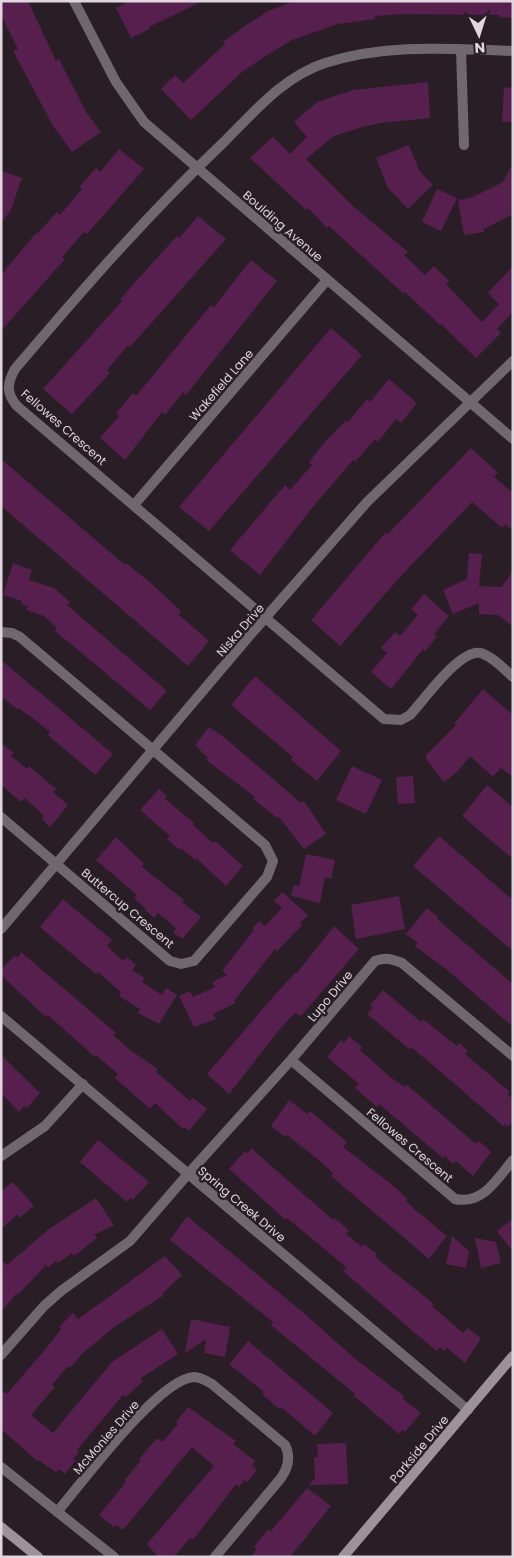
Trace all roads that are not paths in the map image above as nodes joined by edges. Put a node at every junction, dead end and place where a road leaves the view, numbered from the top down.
1 (74, 1) edge
2 (461, 50) junction
3 (513, 52) edge
4 (464, 145) dead end
5 (196, 168) junction
6 (327, 280) junction
7 (513, 361) edge
8 (470, 402) junction
9 (513, 439) edge
10 (134, 505) junction
11 (266, 617) junction
12 (1, 632) edge
13 (513, 677) edge
14 (154, 751) junction
15 (1, 817) edge
16 (56, 864) junction
17 (1, 930) edge
18 (1, 1016) edge
19 (513, 1056) edge
20 (291, 1060) junction
21 (83, 1084) junction
22 (1, 1156) edge
23 (513, 1160) edge
24 (188, 1174) junction
25 (1, 1355) edge
26 (513, 1356) edge
27 (468, 1410) junction
28 (1, 1467) edge
29 (58, 1512) junction
30 (1, 1527) edge
31 (38, 1557) edge
32 (114, 1557) edge
33 (215, 1557) edge
34 (344, 1557) edge

1 - 5 street, Boulding Avenue
2 - 3 street, Fellowes Crescent
2 - 4 street
2 - 5 street, Fellowes Crescent
5 - 6 street, Boulding Avenue
5 - 10 street, Fellowes Crescent
6 - 8 street, Boulding Avenue
6 - 10 street, Wakefield Lane
7 - 8 street, Niska Drive
8 - 9 street, Boulding Avenue
8 - 11 street, Niska Drive
10 - 11 street, Fellowes Crescent
11 - 13 street, Fellowes Crescent
11 - 14 street, Niska Drive
12 - 14 street, Buttercup Crescent
14 - 16 street, Niska Drive
14 - 16 street, Buttercup Crescent
15 - 16 street, Buttercup Crescent
16 - 17 street, Niska Drive
18 - 21 street, Spring Creek Drive
19 - 20 street, Lupo Drive
20 - 23 street, Fellowes Crescent
20 - 24 street, Lupo Drive
21 - 22 street
21 - 24 street, Spring Creek Drive
24 - 25 street
24 - 27 street, Spring Creek Drive
26 - 27 main road, Parkside Drive
27 - 34 main road, Parkside Drive
28 - 29 street
29 - 32 street
29 - 33 street, McMonies Drive
30 - 31 main road

